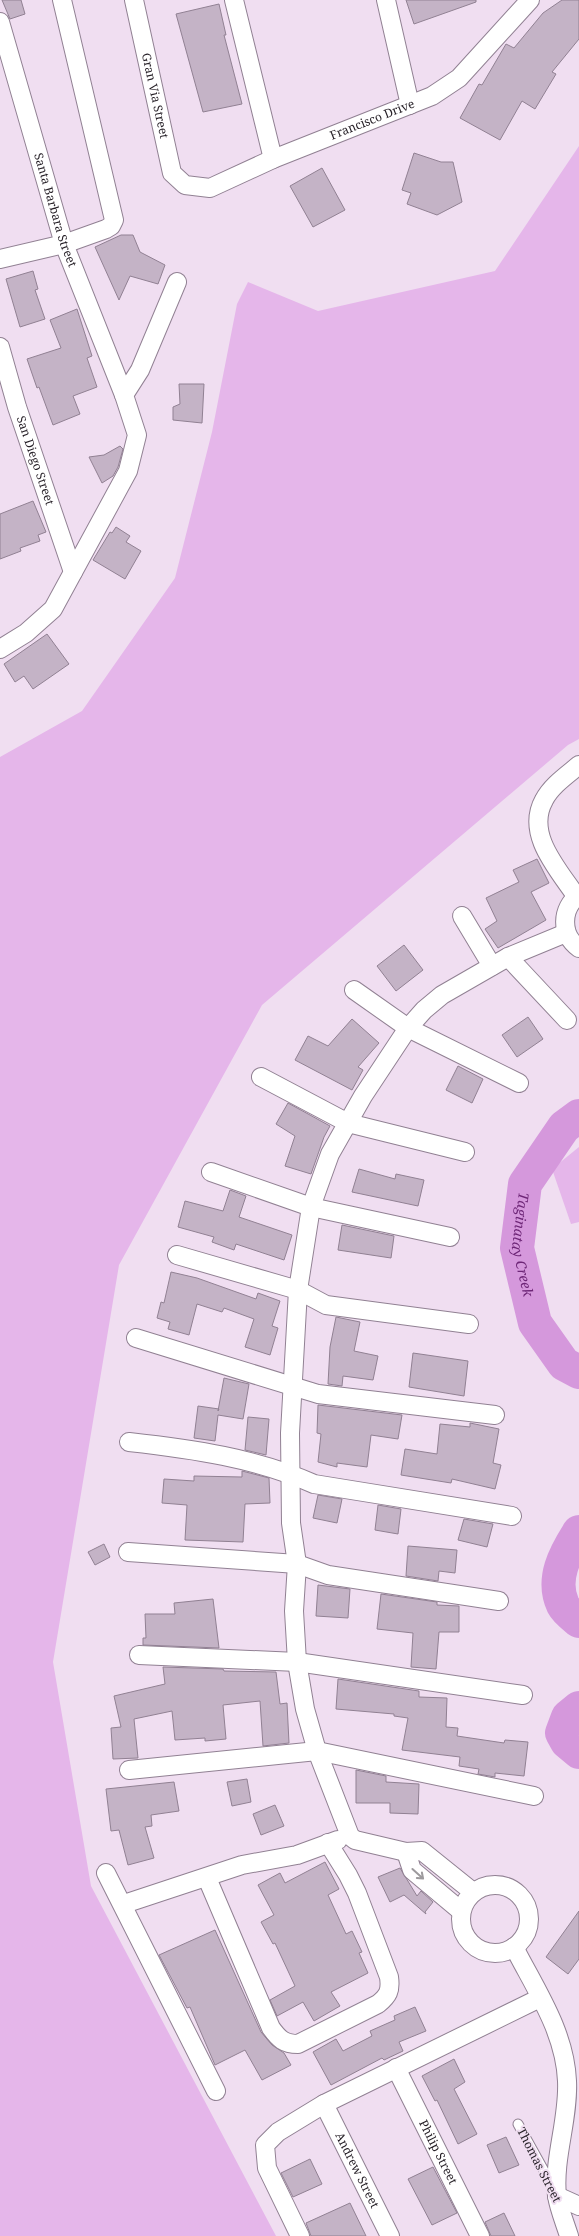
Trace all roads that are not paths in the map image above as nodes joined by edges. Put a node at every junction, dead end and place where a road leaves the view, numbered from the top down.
1 (62, 0) edge
2 (134, 0) edge
3 (234, 0) edge
4 (386, 0) edge
5 (530, 0) edge
6 (0, 22) edge
7 (410, 105) junction
8 (273, 159) junction
9 (185, 185) joint
10 (64, 244) junction
11 (0, 259) edge
12 (176, 282) dead end
13 (0, 347) edge
14 (124, 395) junction
15 (73, 572) junction
16 (0, 648) edge
17 (579, 765) edge
18 (578, 896) edge
19 (462, 916) dead end
20 (566, 933) junction
21 (579, 948) edge
22 (508, 957) junction
23 (492, 966) junction
24 (354, 990) dead end
25 (567, 1020) dead end
26 (408, 1028) junction
27 (261, 1078) dead end
28 (519, 1083) dead end
29 (348, 1123) junction
30 (465, 1152) dead end
31 (211, 1172) dead end
32 (311, 1207) junction
33 (450, 1236) dead end
34 (177, 1254) dead end
35 (298, 1290) junction
36 (469, 1324) dead end
37 (136, 1338) dead end
38 (292, 1384) junction
39 (495, 1415) dead end
40 (129, 1442) dead end
41 (290, 1473) junction
42 (512, 1516) dead end
43 (128, 1552) dead end
44 (296, 1564) junction
45 (499, 1601) dead end
46 (139, 1655) dead end
47 (297, 1662) junction
48 (523, 1695) dead end
49 (317, 1752) junction
50 (129, 1770) dead end
51 (534, 1796) dead end
52 (350, 1836) junction
53 (328, 1843) junction
54 (406, 1852) junction
55 (106, 1873) dead end
56 (207, 1878) junction
57 (473, 1892) junction
58 (124, 1904) junction
59 (461, 1911) junction
60 (514, 1947) junction
61 (540, 1998) junction
62 (396, 2068) junction
63 (216, 2091) dead end
64 (324, 2104) junction
65 (518, 2124) dead end
66 (557, 2196) junction
67 (579, 2206) edge
68 (300, 2236) edge
69 (390, 2236) edge
70 (480, 2236) edge
71 (569, 2236) edge

1 - 10 street
2 - 9 street, Gran Via Street
3 - 8 street
4 - 7 street
5 - 7 street, Francisco Drive
6 - 10 street, Santa Barbara Street
7 - 8 street, Francisco Drive
8 - 9 street, Francisco Drive
10 - 11 street
10 - 14 street, Santa Barbara Street
12 - 14 street
13 - 15 street, San Diego Street
14 - 15 street, Santa Barbara Street
15 - 16 street, Santa Barbara Street
17 - 18 street
18 - 20 street
19 - 23 street
20 - 21 street
20 - 22 street
22 - 23 street
22 - 25 street
23 - 26 street
24 - 26 street
26 - 28 street
26 - 29 street
27 - 29 street
29 - 30 street
29 - 32 street
31 - 32 street
32 - 33 street
32 - 35 street
34 - 35 street
35 - 36 street
35 - 38 street
37 - 38 street
38 - 39 street
38 - 41 street
40 - 41 street
41 - 42 street
41 - 44 street
43 - 44 street
44 - 45 street
44 - 47 street
46 - 47 street
47 - 48 street
47 - 49 street
49 - 50 street
49 - 51 street
49 - 52 street
52 - 53 street
52 - 54 street
53 - 56 street
53 - 56 street
54 - 57 street
54 -> 59 street
55 - 58 street
56 - 58 street
57 - 59 street
57 - 60 street
58 - 63 street
59 - 60 street
60 - 61 street
61 - 62 street
61 - 66 street
62 - 64 street
62 - 70 street, Philip Street
64 - 68 street
64 - 69 street, Andrew Street
65 - 66 lane, Thomas Street
66 - 67 street
66 - 71 street, Thomas Street

